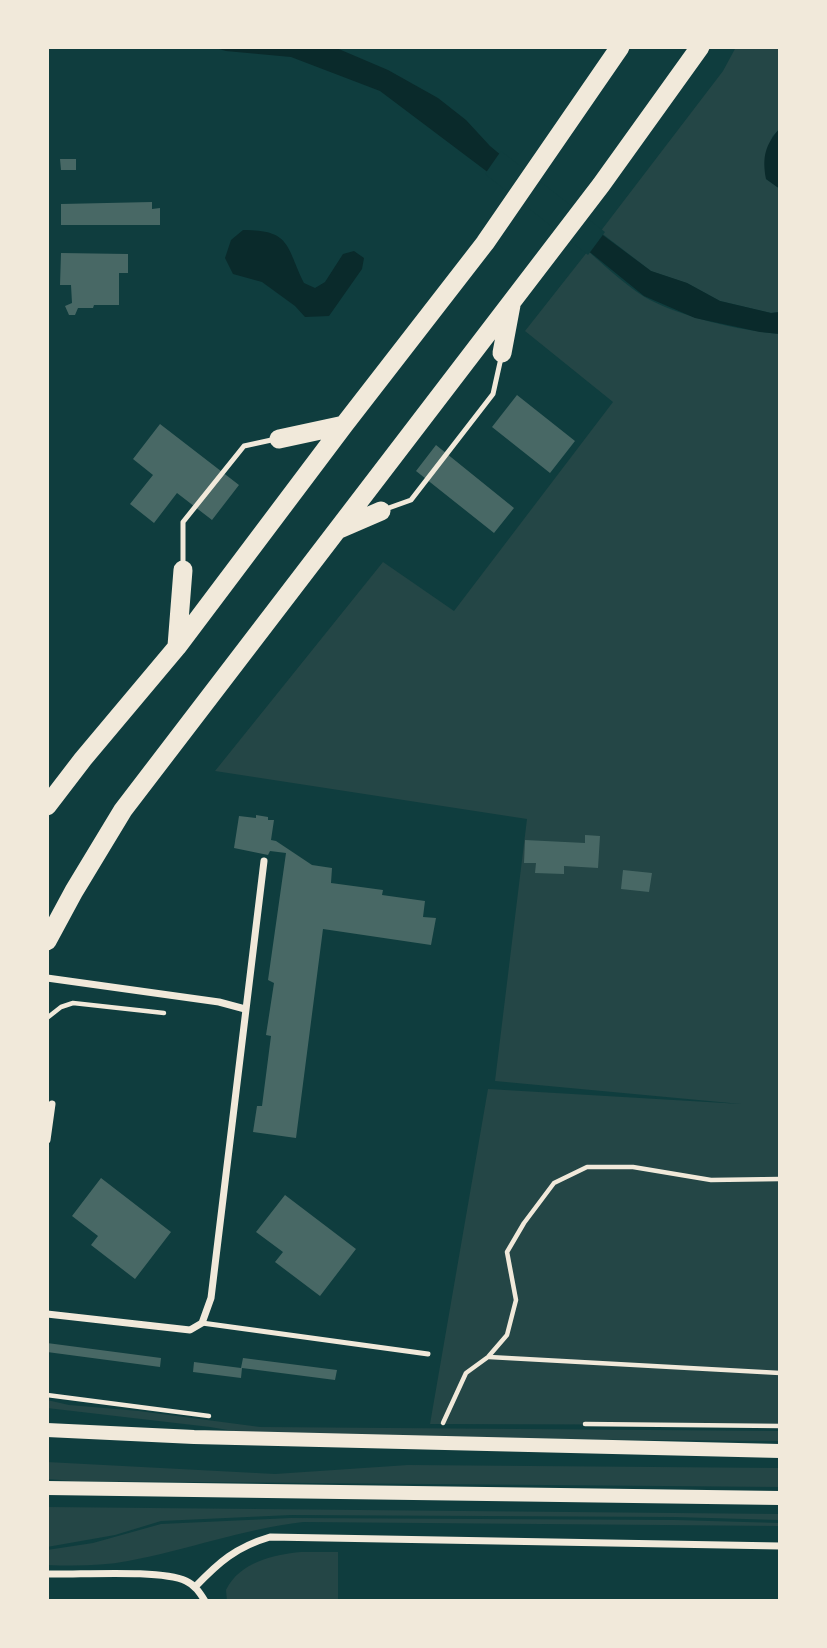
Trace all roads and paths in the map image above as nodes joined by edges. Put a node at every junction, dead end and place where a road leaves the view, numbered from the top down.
1 (620, 47) edge
2 (700, 47) edge
3 (512, 300) junction
4 (502, 353) joint
5 (344, 425) junction
6 (279, 439) joint
7 (380, 511) joint
8 (336, 530) junction
9 (183, 570) joint
10 (177, 647) junction
11 (47, 806) edge
12 (264, 861) dead end
13 (47, 941) edge
14 (47, 978) edge
15 (245, 1009) junction
16 (167, 1013) dead end
17 (47, 1018) edge
18 (52, 1104) dead end
19 (47, 1140) edge
20 (780, 1179) edge
21 (47, 1314) edge
22 (202, 1323) junction
23 (428, 1354) dead end
24 (488, 1357) junction
25 (780, 1373) edge
26 (47, 1395) edge
27 (218, 1417) dead end
28 (430, 1423) dead end
29 (443, 1423) junction
30 (457, 1423) dead end
31 (578, 1424) dead end
32 (780, 1426) edge
33 (47, 1430) edge
34 (780, 1451) edge
35 (47, 1488) edge
36 (780, 1498) edge
37 (780, 1546) edge
38 (47, 1574) edge
39 (195, 1587) junction
40 (205, 1601) edge

1 - 5 highway
2 - 3 highway
3 - 4 highway
3 - 8 highway
4 - 7 lane
5 - 6 highway
5 - 10 highway
6 - 9 lane
7 - 8 highway
8 - 13 highway
9 - 10 highway
10 - 11 highway
12 - 15 street
14 - 15 street
15 - 22 street
16 - 17 path
18 - 19 street
20 - 24 path
21 - 22 street
22 - 23 lane
24 - 25 path
24 - 29 path
26 - 27 path
28 - 29 path
29 - 30 path
31 - 32 path
33 - 34 main road
35 - 36 main road
37 - 39 street
38 - 39 street
39 - 40 street

